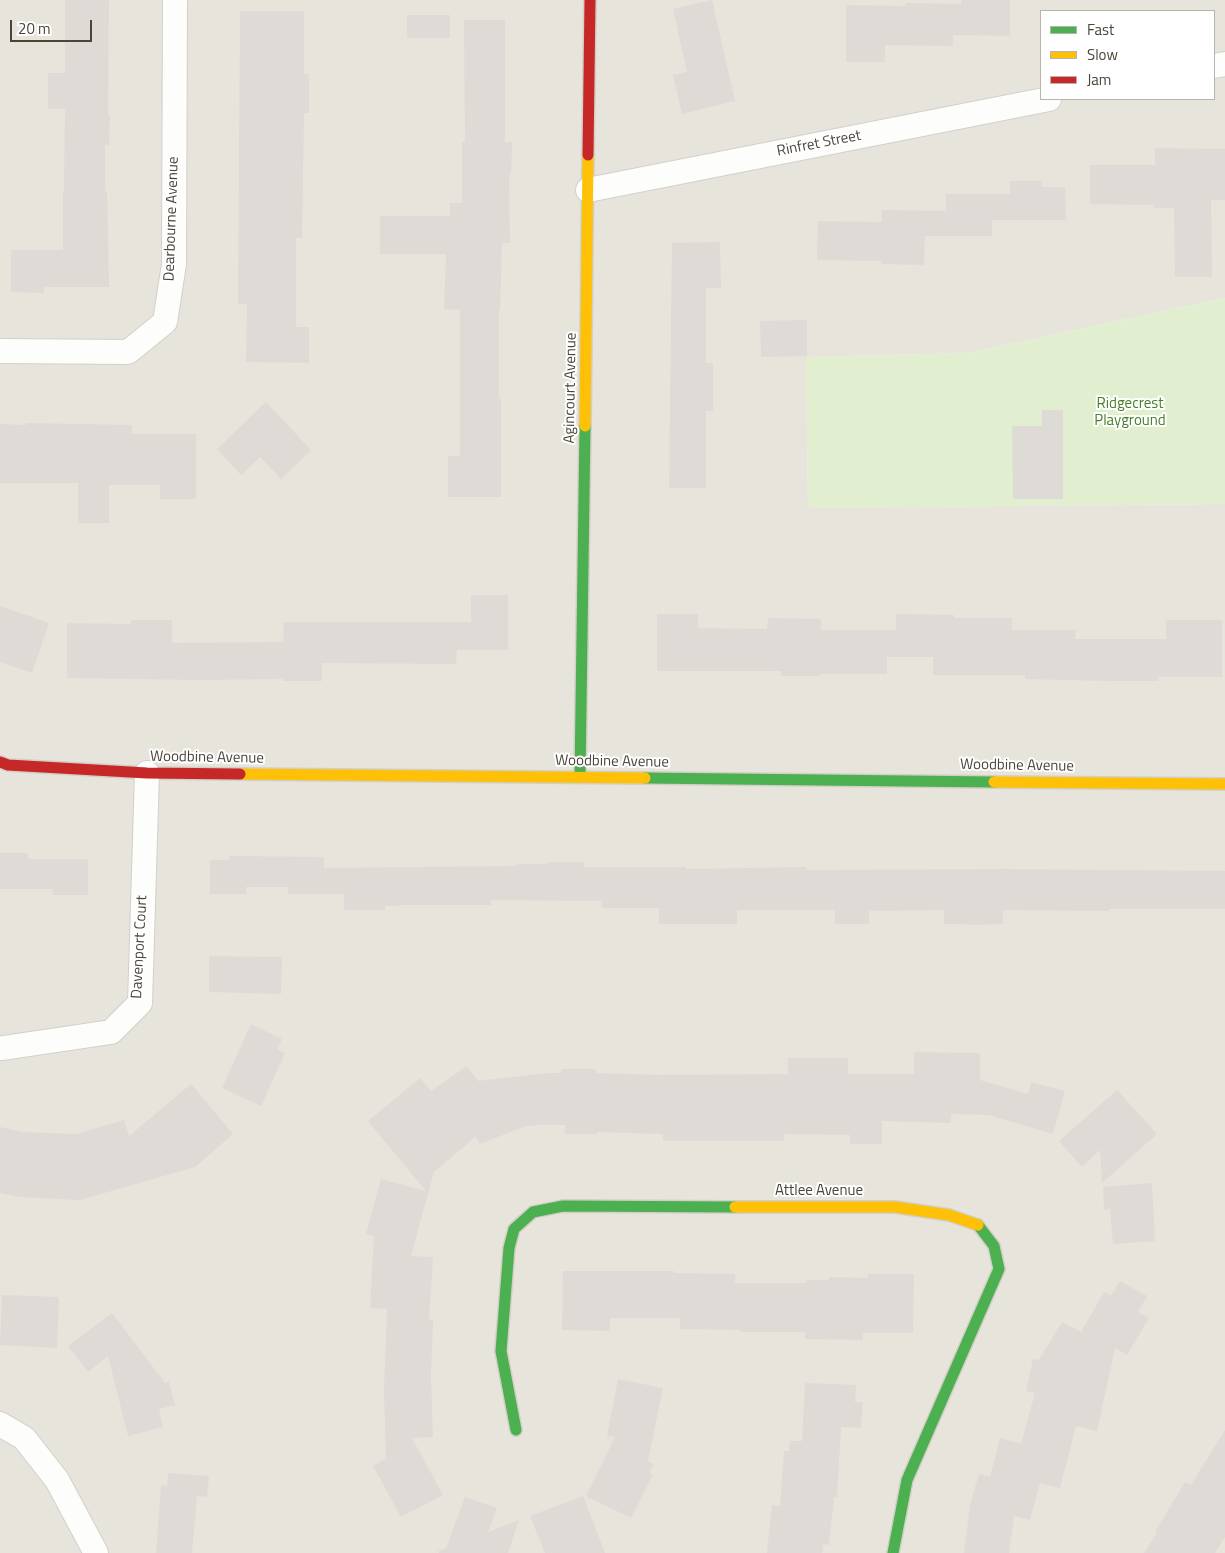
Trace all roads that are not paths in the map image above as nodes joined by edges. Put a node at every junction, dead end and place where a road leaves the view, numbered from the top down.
1 (174, 0) edge
2 (590, 0) edge
3 (1044, 100) edge
4 (588, 190) junction
5 (0, 351) edge
6 (0, 762) edge
7 (147, 773) junction
8 (580, 776) junction
9 (1225, 784) edge
10 (3, 1048) dead end
11 (0, 1424) edge
12 (516, 1430) dead end
13 (96, 1553) edge
14 (893, 1553) edge

1 - 5 street, Dearbourne Avenue
2 - 4 street, Agincourt Avenue
3 - 4 street, Rinfret Street
4 - 8 street, Agincourt Avenue
6 - 7 street, Woodbine Avenue
7 - 8 street, Woodbine Avenue
7 - 10 street, Davenport Court
8 - 9 street, Woodbine Avenue
11 - 13 street
12 - 14 street, Attlee Avenue

